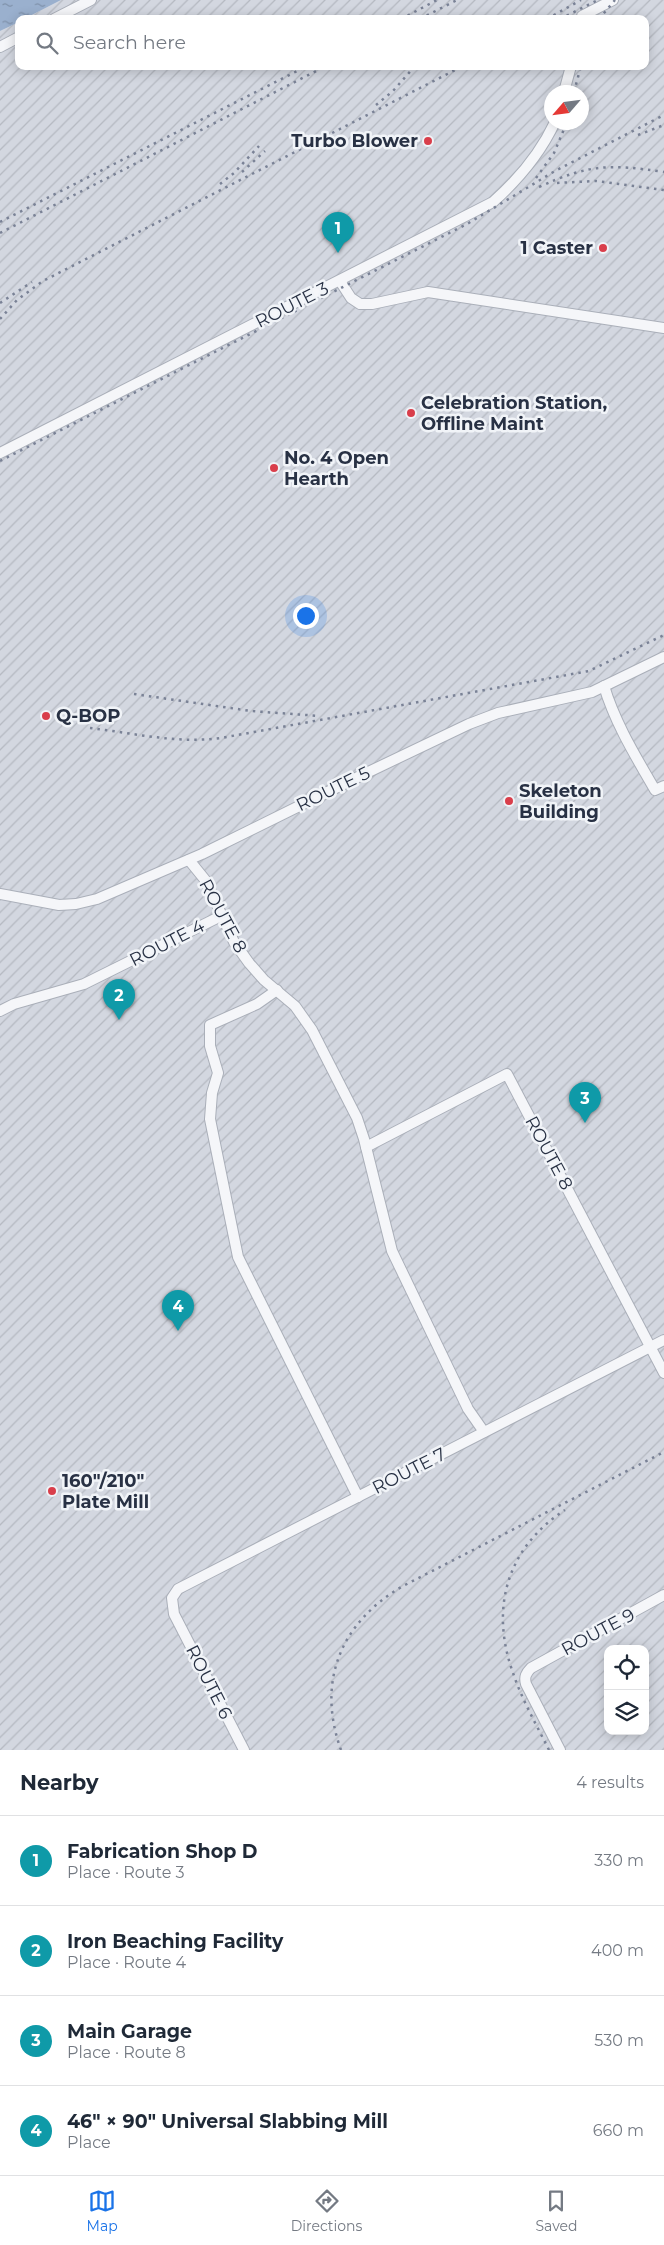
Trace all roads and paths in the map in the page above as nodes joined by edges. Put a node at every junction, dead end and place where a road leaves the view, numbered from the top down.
1 (91, 0) edge
2 (613, 0) edge
3 (62, 15) edge
4 (586, 15) edge
5 (15, 39) edge
6 (0, 47) edge
7 (570, 70) edge
8 (566, 85) edge
9 (550, 130) edge
10 (340, 281) junction
11 (664, 328) edge
12 (0, 453) edge
13 (664, 657) edge
14 (604, 686) junction
15 (664, 786) edge
16 (189, 860) junction
17 (0, 894) edge
18 (221, 916) junction
19 (278, 990) junction
20 (0, 1011) edge
21 (366, 1148) junction
22 (664, 1340) edge
23 (651, 1347) junction
24 (664, 1373) edge
25 (484, 1432) junction
26 (358, 1497) junction
27 (664, 1595) edge
28 (174, 1614) joint
29 (244, 1750) edge
30 (560, 1750) edge

1 - 3 street
2 - 4 street
5 - 6 street
7 - 8 street
9 - 10 street, ROUTE 3
10 - 11 street
10 - 12 street, ROUTE 3
13 - 14 street, ROUTE 5
14 - 15 street
14 - 16 street, ROUTE 5
16 - 17 street, ROUTE 5
16 - 18 street, ROUTE 8
18 - 19 street, ROUTE 8
18 - 20 street, ROUTE 4
19 - 21 street, ROUTE 8
19 - 26 street
21 - 23 street, ROUTE 8
21 - 25 street, ROUTE 8
22 - 23 street, ROUTE 7
23 - 24 street, ROUTE 8
23 - 25 street, ROUTE 7
25 - 26 street, ROUTE 7
26 - 28 street, ROUTE 7
27 - 30 street, ROUTE 9
28 - 29 street, ROUTE 6

